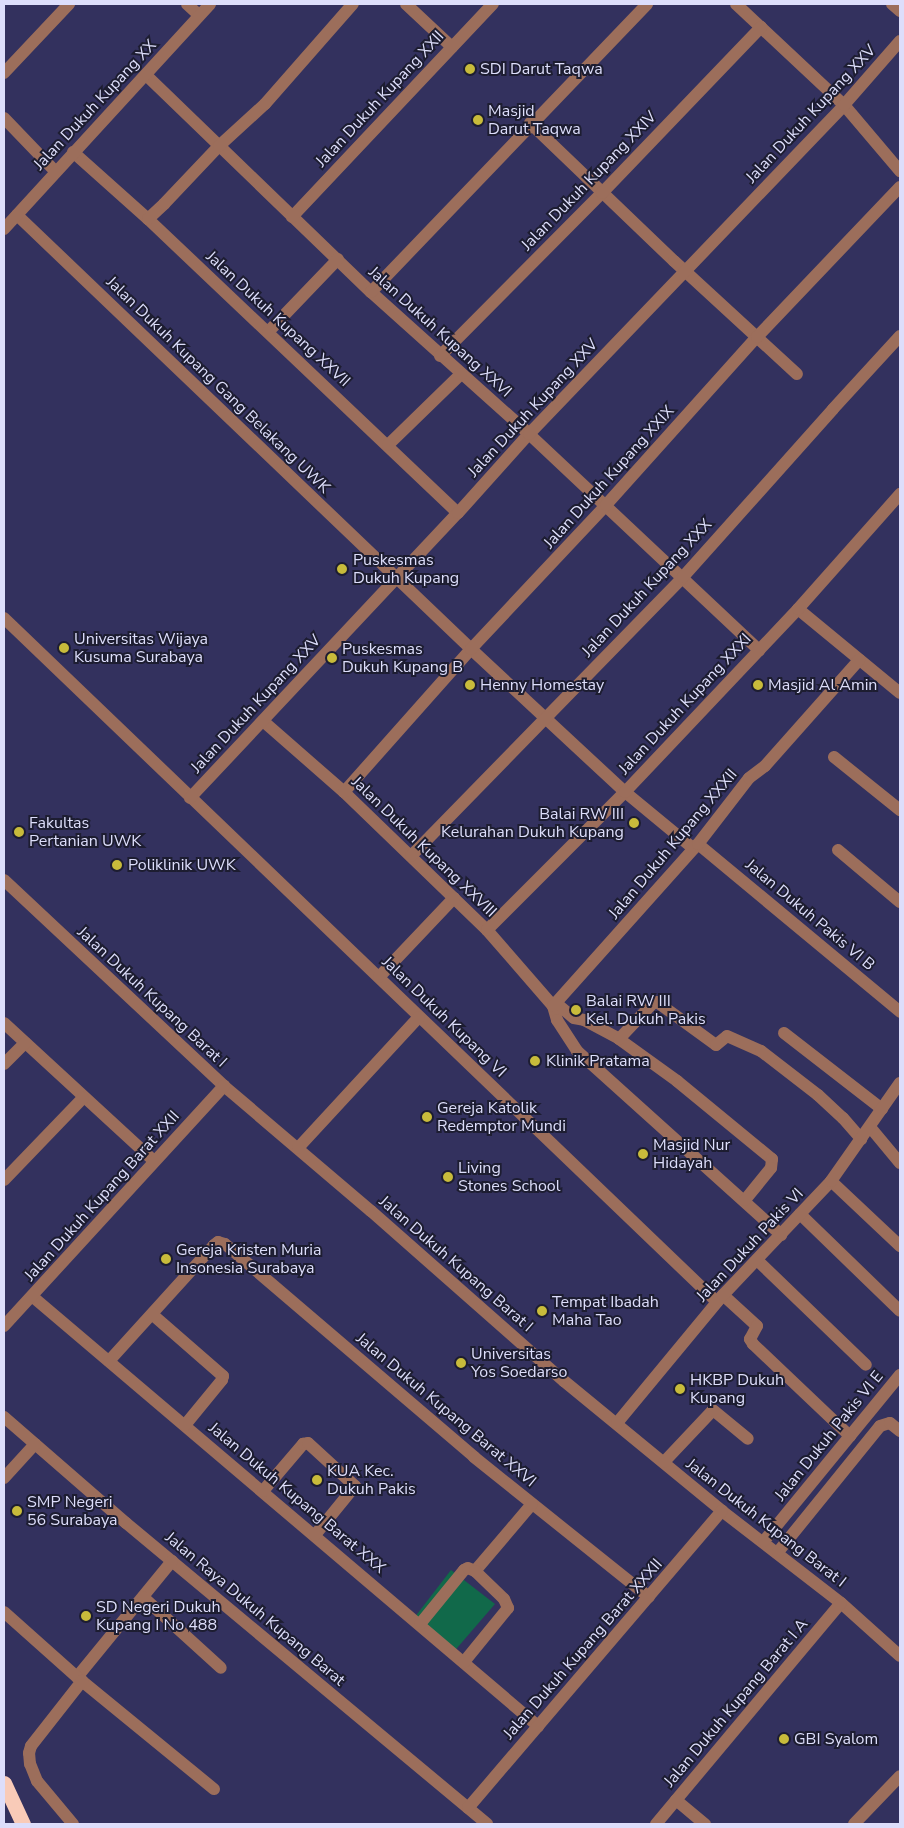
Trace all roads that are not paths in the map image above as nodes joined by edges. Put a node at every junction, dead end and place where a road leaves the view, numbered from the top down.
1 (69, 4) edge
2 (187, 4) edge
3 (210, 4) edge
4 (353, 4) edge
5 (406, 4) edge
6 (493, 4) edge
7 (647, 4) edge
8 (736, 4) edge
9 (892, 4) edge
10 (900, 11) edge
11 (199, 15) junction
12 (760, 27) junction
13 (900, 41) edge
14 (452, 46) junction
15 (4, 73) edge
16 (146, 75) junction
17 (844, 105) junction
18 (4, 118) edge
19 (530, 123) junction
20 (219, 146) junction
21 (73, 152) junction
22 (55, 171) junction
23 (900, 171) edge
24 (900, 187) edge
25 (602, 193) junction
26 (17, 215) junction
27 (292, 217) junction
28 (148, 219) junction
29 (4, 229) edge
30 (338, 259) junction
31 (686, 272) junction
32 (371, 292) junction
33 (268, 332) junction
34 (900, 336) edge
35 (757, 337) junction
36 (440, 356) junction
37 (461, 374) junction
38 (797, 374) dead end
39 (529, 434) junction
40 (388, 445) junction
41 (900, 494) edge
42 (606, 506) junction
43 (458, 513) junction
44 (397, 578) junction
45 (683, 578) junction
46 (798, 609) junction
47 (4, 618) edge
48 (471, 649) junction
49 (759, 650) junction
50 (860, 660) junction
51 (900, 693) edge
52 (546, 718) junction
53 (263, 721) junction
54 (834, 758) dead end
55 (344, 792) junction
56 (625, 792) junction
57 (190, 798) junction
58 (900, 810) edge
59 (696, 847) junction
60 (838, 850) dead end
61 (411, 856) junction
62 (4, 880) edge
63 (454, 898) junction
64 (900, 902) edge
65 (487, 930) junction
66 (379, 977) junction
67 (554, 1004) junction
68 (900, 1012) edge
69 (419, 1016) junction
70 (4, 1023) edge
71 (784, 1033) dead end
72 (620, 1039) junction
73 (25, 1043) junction
74 (4, 1064) edge
75 (900, 1084) edge
76 (224, 1086) junction
77 (84, 1098) junction
78 (882, 1109) junction
79 (870, 1127) junction
80 (861, 1139) junction
81 (298, 1148) junction
82 (154, 1161) junction
83 (900, 1163) edge
84 (4, 1180) edge
85 (831, 1181) junction
86 (745, 1200) junction
87 (800, 1214) junction
88 (781, 1235) junction
89 (900, 1246) edge
90 (757, 1260) junction
91 (33, 1297) junction
92 (720, 1298) junction
93 (900, 1311) edge
94 (153, 1315) junction
95 (4, 1326) edge
96 (109, 1361) junction
97 (866, 1365) dead end
98 (900, 1375) edge
99 (4, 1417) edge
100 (617, 1423) junction
101 (185, 1425) junction
102 (900, 1431) edge
103 (850, 1436) junction
104 (748, 1439) dead end
105 (35, 1444) junction
106 (664, 1462) junction
107 (4, 1478) edge
108 (263, 1491) junction
109 (532, 1504) junction
110 (722, 1511) junction
111 (315, 1535) junction
112 (764, 1541) junction
113 (778, 1552) junction
114 (172, 1561) junction
115 (474, 1571) junction
116 (143, 1597) junction
117 (649, 1597) junction
118 (841, 1603) junction
119 (4, 1612) edge
120 (420, 1624) junction
121 (900, 1656) edge
122 (464, 1662) junction
123 (221, 1668) dead end
124 (80, 1679) junction
125 (538, 1726) junction
126 (900, 1776) edge
127 (4, 1783) edge
128 (214, 1788) dead end
129 (676, 1800) junction
130 (468, 1808) junction
131 (23, 1824) edge
132 (73, 1824) edge
133 (488, 1824) edge
134 (656, 1824) edge
135 (705, 1824) edge
136 (854, 1824) edge

1 - 15 street
2 - 11 street
3 - 11 street, Jalan Dukuh Kupang XX
4 - 20 street
5 - 14 street
6 - 14 street, Jalan Dukuh Kupang XXII
7 - 19 street
8 - 12 street
9 - 10 street
11 - 16 street, Jalan Dukuh Kupang XX
12 - 17 street
12 - 25 street, Jalan Dukuh Kupang XXIV
13 - 17 street, Jalan Dukuh Kupang XXV
14 - 27 street, Jalan Dukuh Kupang XXII
16 - 20 street, Jalan Dukuh Kupang XXVI
16 - 21 street, Jalan Dukuh Kupang XX
17 - 23 street
17 - 31 street, Jalan Dukuh Kupang XXV
18 - 22 street
19 - 25 street
19 - 32 street
20 - 27 street, Jalan Dukuh Kupang XXVI
20 - 28 street
21 - 22 street, Jalan Dukuh Kupang XX
21 - 28 street, Jalan Dukuh Kupang XXVII
22 - 26 street, Jalan Dukuh Kupang XX
24 - 35 street, Jalan Dukuh Kupang XXIX
25 - 31 street
25 - 36 street, Jalan Dukuh Kupang XXIV
26 - 29 street, Jalan Dukuh Kupang XX
26 - 44 street, Jalan Dukuh Kupang Gang Belakang UWK
27 - 30 street, Jalan Dukuh Kupang XXVI
28 - 33 street, Jalan Dukuh Kupang XXVII
30 - 32 street, Jalan Dukuh Kupang XXVI
30 - 33 street
31 - 35 street
31 - 39 street, Jalan Dukuh Kupang XXV
32 - 36 street, Jalan Dukuh Kupang XXVI
33 - 40 street, Jalan Dukuh Kupang XXVII
34 - 45 street, Jalan Dukuh Kupang XXX
35 - 38 street
35 - 42 street, Jalan Dukuh Kupang XXIX
36 - 37 street, Jalan Dukuh Kupang XXVI
37 - 39 street, Jalan Dukuh Kupang XXVI
37 - 40 street
39 - 42 street, Jalan Dukuh Kupang XXVI
39 - 43 street, Jalan Dukuh Kupang XXV
40 - 43 street, Jalan Dukuh Kupang XXVII
41 - 46 street, Jalan Dukuh Kupang XXXI
42 - 45 street, Jalan Dukuh Kupang XXVI
42 - 48 street, Jalan Dukuh Kupang XXIX
43 - 44 street, Jalan Dukuh Kupang XXV
44 - 48 street, Jalan Dukuh Kupang Gang Belakang UWK
44 - 53 street, Jalan Dukuh Kupang XXV
45 - 49 street, Jalan Dukuh Kupang XXVI
45 - 52 street, Jalan Dukuh Kupang XXX
46 - 49 street, Jalan Dukuh Kupang XXXI
46 - 50 street
47 - 57 street
48 - 52 street, Jalan Dukuh Kupang Gang Belakang UWK
48 - 55 street, Jalan Dukuh Kupang XXIX
49 - 56 street, Jalan Dukuh Kupang XXXI
50 - 51 street
50 - 59 street, Jalan Dukuh Kupang XXXII
52 - 56 street, Jalan Dukuh Pakis VI B
52 - 61 street, Jalan Dukuh Kupang XXX
53 - 55 street, Jalan Dukuh Kupang XXVIII
53 - 57 street, Jalan Dukuh Kupang XXV
54 - 58 street
55 - 61 street, Jalan Dukuh Kupang XXVIII
56 - 59 street, Jalan Dukuh Pakis VI B
56 - 65 street, Jalan Dukuh Kupang XXXI
57 - 66 street, Jalan Dukuh Kupang VI
59 - 67 street, Jalan Dukuh Kupang XXXII
59 - 68 street, Jalan Dukuh Pakis VI B
60 - 64 street
61 - 63 street, Jalan Dukuh Kupang XXVIII
62 - 76 street, Jalan Dukuh Kupang Barat I
63 - 65 street, Jalan Dukuh Kupang XXVIII
63 - 66 street
65 - 67 street, Jalan Dukuh Kupang XXVIII
66 - 69 street, Jalan Dukuh Kupang VI
67 - 72 street
67 - 86 street
69 - 81 street
69 - 92 street, Jalan Dukuh Kupang VI
70 - 73 street
71 - 78 street
72 - 80 street
72 - 86 street
73 - 74 street
73 - 77 street
75 - 78 street, Jalan Dukuh Pakis VI
76 - 81 street, Jalan Dukuh Kupang Barat I
76 - 82 street, Jalan Dukuh Kupang Barat XXII
77 - 82 street
77 - 84 street
78 - 79 street, Jalan Dukuh Pakis VI
79 - 80 street, Jalan Dukuh Pakis VI
79 - 83 street
80 - 85 street, Jalan Dukuh Pakis VI
81 - 100 street, Jalan Dukuh Kupang Barat I
82 - 91 street, Jalan Dukuh Kupang Barat XXII
85 - 87 street, Jalan Dukuh Pakis VI
85 - 89 street
86 - 88 street
87 - 88 street, Jalan Dukuh Pakis VI
87 - 93 street
88 - 90 street, Jalan Dukuh Pakis VI
90 - 92 street, Jalan Dukuh Pakis VI
90 - 97 street
91 - 95 street, Jalan Dukuh Kupang Barat XXII
91 - 96 street, Jalan Dukuh Kupang Barat XXX
92 - 100 street, Jalan Dukuh Pakis VI
92 - 103 street, Jalan Dukuh Kupang VI
94 - 96 street
94 - 101 street
94 - 109 street, Jalan Dukuh Kupang Barat XXVI
96 - 101 street, Jalan Dukuh Kupang Barat XXX
98 - 103 street, Jalan Dukuh Pakis VI E
99 - 105 street, Jalan Raya Dukuh Kupang Barat
100 - 106 street, Jalan Dukuh Kupang Barat I
101 - 108 street, Jalan Dukuh Kupang Barat XXX
102 - 113 street
103 - 112 street, Jalan Dukuh Pakis VI E
104 - 106 street
105 - 107 street
105 - 114 street, Jalan Raya Dukuh Kupang Barat
106 - 110 street, Jalan Dukuh Kupang Barat I
108 - 111 street, Jalan Dukuh Kupang Barat XXX
108 - 111 street
109 - 115 street
109 - 117 street, Jalan Dukuh Kupang Barat XXVI
110 - 112 street, Jalan Dukuh Kupang Barat I
110 - 117 street, Jalan Dukuh Kupang Barat XXXII
111 - 120 street, Jalan Dukuh Kupang Barat XXX
112 - 113 street, Jalan Dukuh Kupang Barat I
113 - 118 street, Jalan Dukuh Kupang Barat I
114 - 116 street
114 - 130 street, Jalan Raya Dukuh Kupang Barat
115 - 120 street
115 - 122 street
116 - 123 street
116 - 124 street
117 - 125 street, Jalan Dukuh Kupang Barat XXXII
118 - 121 street, Jalan Dukuh Kupang Barat I
118 - 129 street, Jalan Dukuh Kupang Barat I A
119 - 124 street
120 - 122 street, Jalan Dukuh Kupang Barat XXX
122 - 125 street, Jalan Dukuh Kupang Barat XXX
124 - 128 street
124 - 132 street
125 - 130 street, Jalan Dukuh Kupang Barat XXXII
126 - 136 street
127 - 131 highway
129 - 134 street, Jalan Dukuh Kupang Barat I A
129 - 135 street
130 - 133 street, Jalan Raya Dukuh Kupang Barat

